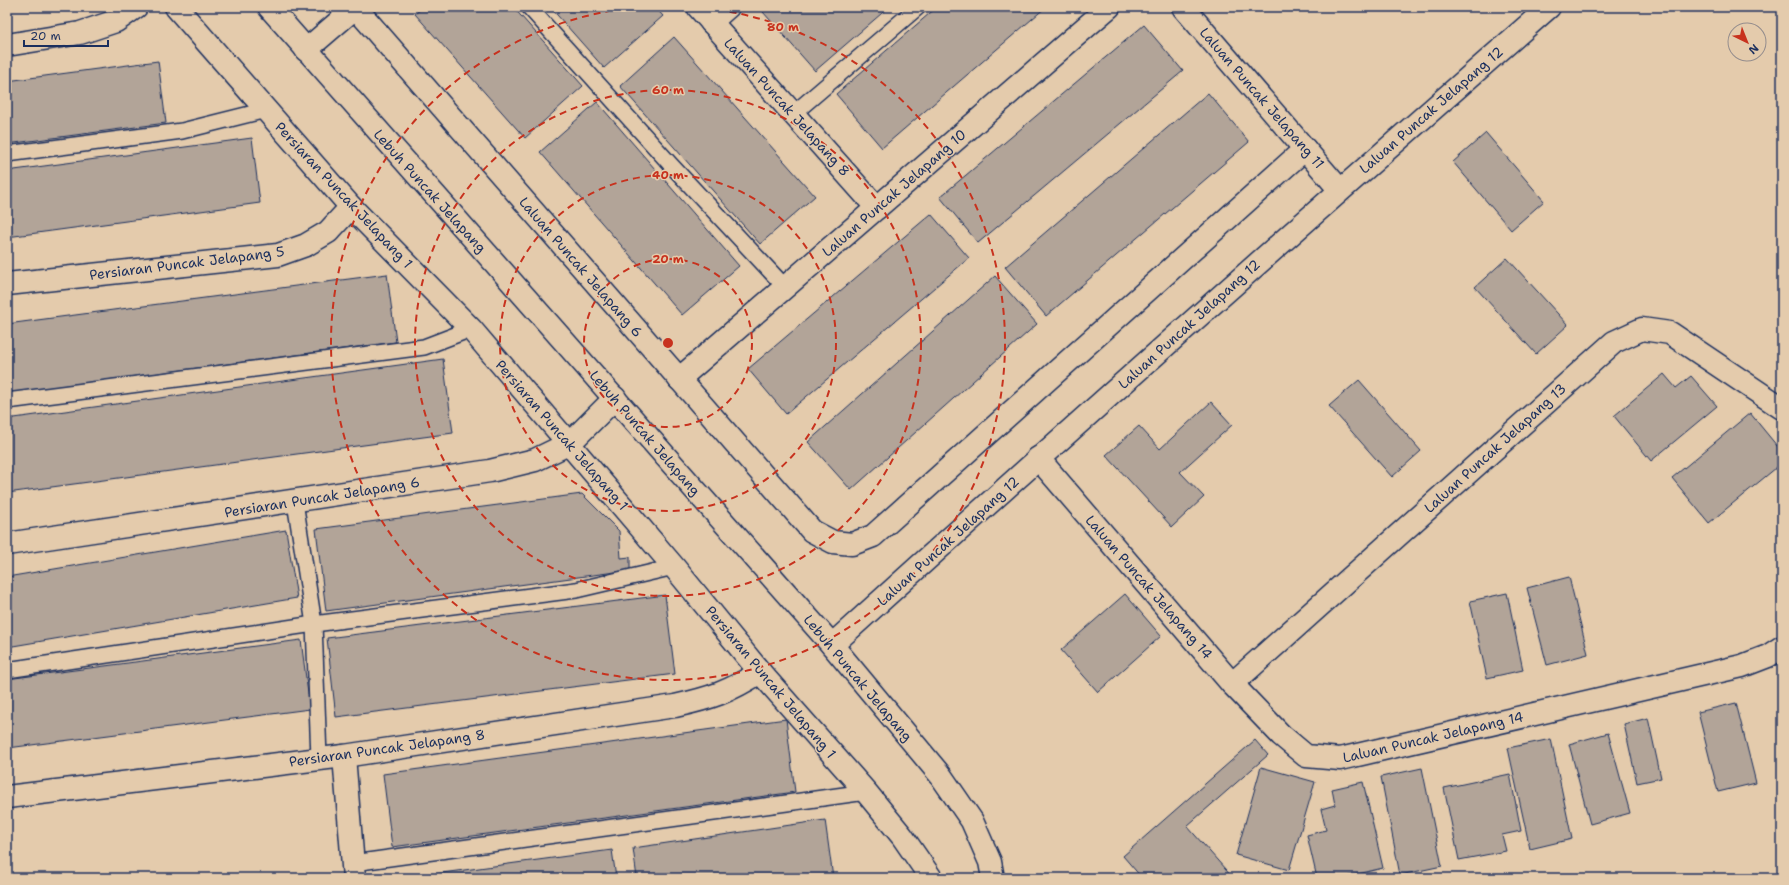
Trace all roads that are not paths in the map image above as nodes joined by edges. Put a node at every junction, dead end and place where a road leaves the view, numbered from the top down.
1 (136, 7) edge
2 (176, 7) edge
3 (269, 7) edge
4 (356, 7) edge
5 (529, 7) edge
6 (728, 7) edge
7 (918, 7) edge
8 (1109, 7) edge
9 (1184, 7) edge
10 (1549, 7) edge
11 (704, 14) edge
12 (7, 45) edge
13 (306, 50) junction
14 (266, 110) junction
15 (793, 114) junction
16 (1305, 149) junction
17 (7, 154) edge
18 (1340, 190) junction
19 (352, 207) junction
20 (877, 208) junction
21 (7, 284) edge
22 (785, 287) junction
23 (471, 329) junction
24 (679, 379) junction
25 (615, 398) junction
26 (7, 402) edge
27 (1782, 408) edge
28 (570, 443) junction
29 (1038, 458) junction
30 (296, 502) junction
31 (7, 544) edge
32 (674, 567) junction
33 (314, 624) junction
34 (832, 646) junction
35 (1782, 647) edge
36 (7, 670) edge
37 (760, 672) junction
38 (1232, 684) junction
39 (344, 756) junction
40 (319, 758) junction
41 (866, 792) junction
42 (7, 797) edge
43 (353, 871) edge
44 (931, 878) edge
45 (993, 878) edge

1 - 12 street
2 - 14 street, Persiaran Puncak Jelapang 1
3 - 13 street, Lebuh Puncak Jelapang
4 - 13 street
4 - 24 street, Laluan Puncak Jelapang 6
5 - 22 lane
6 - 11 street
7 - 15 lane
8 - 20 street, Laluan Puncak Jelapang 10
9 - 16 street, Laluan Puncak Jelapang 11
10 - 18 street, Laluan Puncak Jelapang 12
11 - 15 street, Laluan Puncak Jelapang 8
13 - 25 street, Lebuh Puncak Jelapang
14 - 17 lane
14 - 19 street, Persiaran Puncak Jelapang 1
15 - 20 street, Laluan Puncak Jelapang 8
16 - 18 street, Laluan Puncak Jelapang 11
16 - 24 street, Laluan Puncak Jelapang 6
18 - 29 street, Laluan Puncak Jelapang 12
19 - 21 street, Persiaran Puncak Jelapang 5
19 - 23 street, Persiaran Puncak Jelapang 1
20 - 22 street, Laluan Puncak Jelapang 10
22 - 24 street, Laluan Puncak Jelapang 10
23 - 26 lane
23 - 28 street, Persiaran Puncak Jelapang 1
25 - 28 street, Persiaran Puncak Jelapang 6
25 - 34 street, Lebuh Puncak Jelapang
27 - 38 street, Laluan Puncak Jelapang 13
28 - 30 street, Persiaran Puncak Jelapang 6
28 - 32 street, Persiaran Puncak Jelapang 1
29 - 34 street, Laluan Puncak Jelapang 12
29 - 38 street, Laluan Puncak Jelapang 14
30 - 31 street, Persiaran Puncak Jelapang 6
30 - 33 lane
32 - 33 lane
32 - 37 street, Persiaran Puncak Jelapang 1
33 - 36 lane
33 - 40 lane
34 - 45 street, Lebuh Puncak Jelapang
35 - 38 street, Laluan Puncak Jelapang 14
37 - 39 street, Persiaran Puncak Jelapang 8
37 - 41 street, Persiaran Puncak Jelapang 1
39 - 40 street, Persiaran Puncak Jelapang 8
39 - 43 street
40 - 42 street, Persiaran Puncak Jelapang 8
41 - 43 lane
41 - 44 street, Persiaran Puncak Jelapang 1

